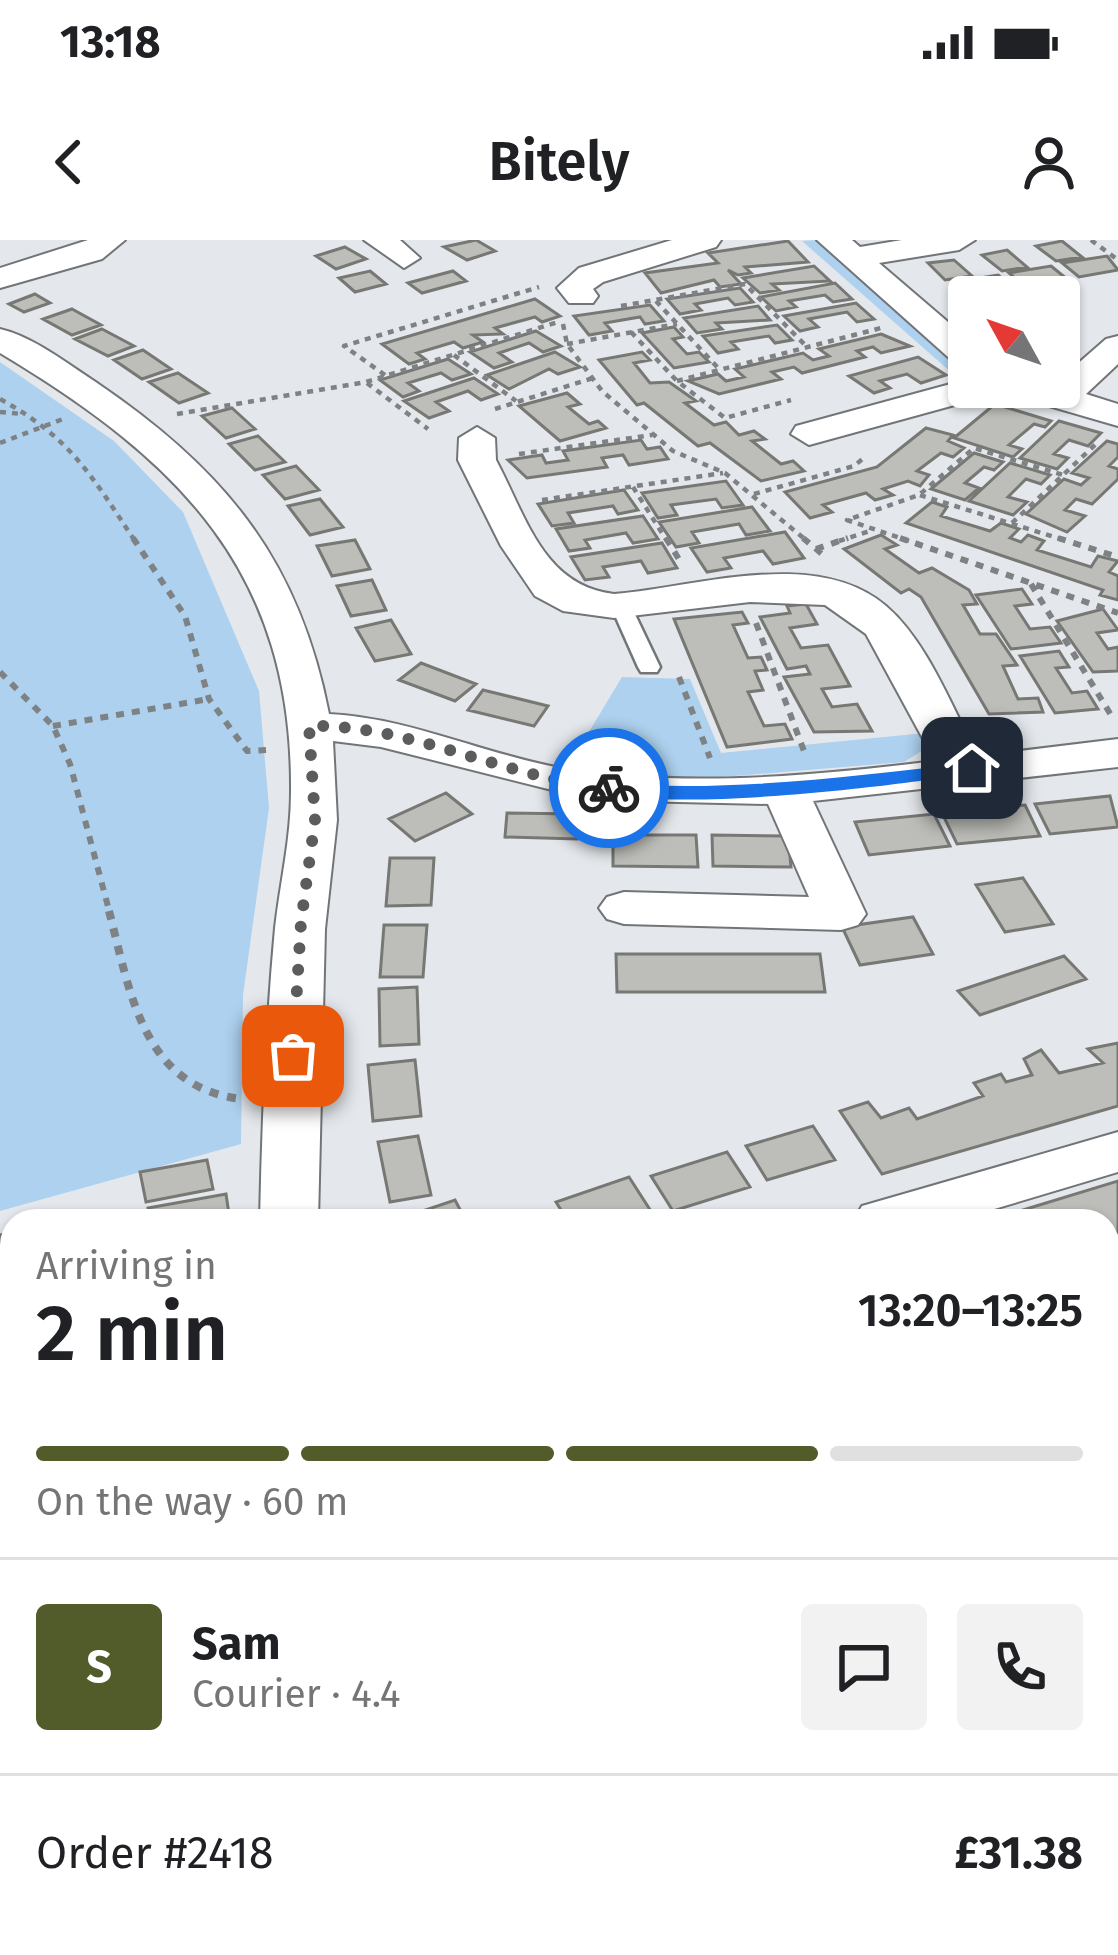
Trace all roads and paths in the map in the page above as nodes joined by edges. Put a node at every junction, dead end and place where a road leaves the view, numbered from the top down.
1 (109, 240) edge
2 (959, 240) edge
3 (1091, 240) edge
4 (690, 242) edge
5 (842, 249) edge
6 (1118, 260) edge
7 (0, 278) edge
8 (655, 300) junction
9 (573, 303) junction
10 (924, 320) junction
11 (677, 324) junction
12 (631, 332) junction
13 (0, 339) edge
14 (948, 340) edge
15 (566, 344) junction
16 (1118, 346) edge
17 (807, 347) junction
18 (454, 355) junction
19 (720, 370) junction
20 (386, 376) junction
21 (1080, 380) edge
22 (677, 381) junction
23 (366, 382) junction
24 (948, 391) edge
25 (0, 399) edge
26 (517, 402) dead end
27 (1080, 408) edge
28 (0, 412) edge
29 (788, 412) junction
30 (29, 415) junction
31 (130, 424) junction
32 (1112, 424) edge
33 (46, 425) junction
34 (428, 429) dead end
35 (654, 435) junction
36 (0, 443) edge
37 (477, 449) joint
38 (840, 455) dead end
39 (725, 473) junction
40 (1063, 476) junction
41 (633, 487) junction
42 (919, 495) junction
43 (502, 506) junction
44 (1012, 524) junction
45 (875, 530) junction
46 (817, 548) junction
47 (1118, 556) edge
48 (1030, 583) junction
49 (744, 591) junction
50 (701, 596) junction
51 (844, 598) junction
52 (620, 604) junction
53 (1118, 614) edge
54 (649, 667) joint
55 (0, 672) edge
56 (209, 700) junction
57 (53, 726) junction
58 (1118, 726) edge
59 (308, 736) junction
60 (1118, 753) edge
61 (711, 759) dead end
62 (794, 770) junction
63 (962, 770) junction
64 (624, 908) dead end
65 (291, 1101) junction
66 (1118, 1152) edge
67 (289, 1209) edge
68 (923, 1209) edge

1 - 7 street
2 - 5 street
3 - 6 path
4 - 9 street
5 - 10 street
8 - 9 path
8 - 11 path
8 - 17 path
9 - 15 path
9 - 18 path
9 - 20 path
10 - 14 street
10 - 17 path
11 - 12 path
11 - 19 path
12 - 15 path
12 - 22 path
13 - 31 street
15 - 35 path
16 - 21 street
17 - 19 path
18 - 20 path
18 - 26 path
19 - 22 path
20 - 23 path
22 - 29 path
23 - 31 path
23 - 34 path
24 - 29 street
25 - 30 path
27 - 32 street
28 - 30 path
29 - 38 street
30 - 33 path
31 - 59 street
32 - 40 path
33 - 36 path
33 - 56 path
35 - 37 path
35 - 39 path
37 - 43 street
39 - 41 path
39 - 46 path
40 - 42 path
40 - 44 path
41 - 43 path
41 - 50 path
42 - 44 path
42 - 45 path
43 - 52 street
44 - 47 path
45 - 46 path
45 - 48 path
46 - 51 path
48 - 53 path
48 - 58 path
49 - 50 street
49 - 51 street
49 - 62 path
50 - 52 street
51 - 63 street
52 - 54 lane
54 - 61 path
55 - 57 path
56 - 57 path
56 - 59 path
57 - 65 path
59 - 62 street
59 - 65 street
60 - 63 street
62 - 63 street
62 - 64 street
65 - 67 street
66 - 68 street

